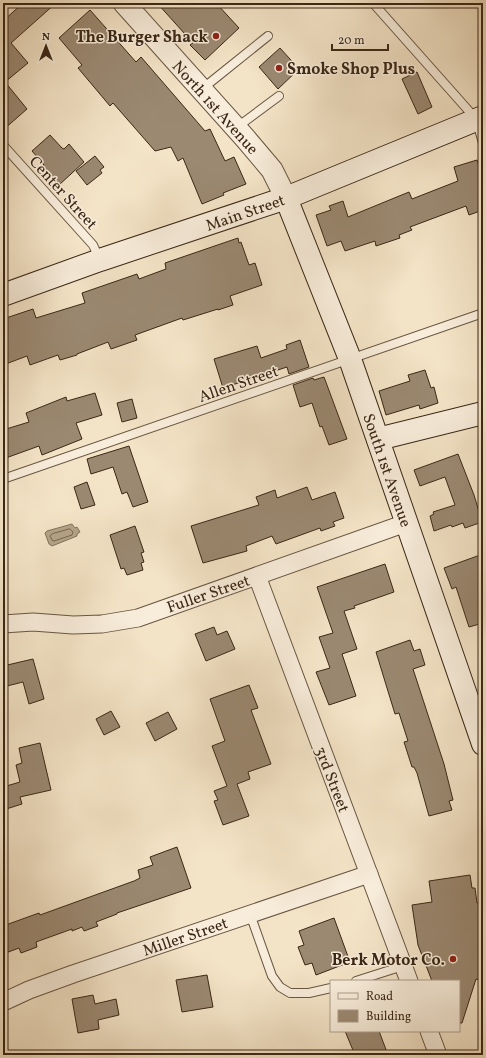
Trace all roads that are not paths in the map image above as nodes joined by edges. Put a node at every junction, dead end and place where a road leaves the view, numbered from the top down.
1 (124, 3) edge
2 (373, 3) edge
3 (268, 36) dead end
4 (202, 90) junction
5 (279, 96) dead end
6 (480, 118) edge
7 (236, 128) junction
8 (483, 143) edge
9 (3, 145) edge
10 (286, 198) junction
11 (100, 260) junction
12 (3, 295) edge
13 (483, 313) edge
14 (350, 359) junction
15 (483, 413) edge
16 (378, 440) junction
17 (3, 480) edge
18 (406, 523) junction
19 (256, 576) junction
20 (3, 624) edge
21 (483, 744) edge
22 (369, 874) junction
23 (250, 914) junction
24 (406, 974) edge
25 (363, 980) edge
26 (330, 988) edge
27 (3, 1002) edge
28 (429, 1032) edge
29 (438, 1055) edge

1 - 4 street, North 1st Avenue
2 - 6 lane
3 - 4 lane
4 - 7 street, North 1st Avenue
5 - 7 lane
6 - 8 lane
6 - 10 main road, Main Street
7 - 10 street, North 1st Avenue
9 - 11 lane, Center Street
10 - 11 main road, Main Street
10 - 14 main road, South 1st Avenue
11 - 12 main road, Main Street
13 - 14 lane, Allen Street
14 - 16 main road, South 1st Avenue
14 - 17 lane, Allen Street
15 - 16 main road
16 - 18 main road, South 1st Avenue
18 - 19 street, Fuller Street
18 - 21 main road, South 1st Avenue
19 - 20 street, Fuller Street
19 - 22 street, 3rd Street
22 - 23 street, Miller Street
22 - 24 street, 3rd Street
23 - 26 lane
23 - 27 street, Miller Street
24 - 25 lane
28 - 29 street

